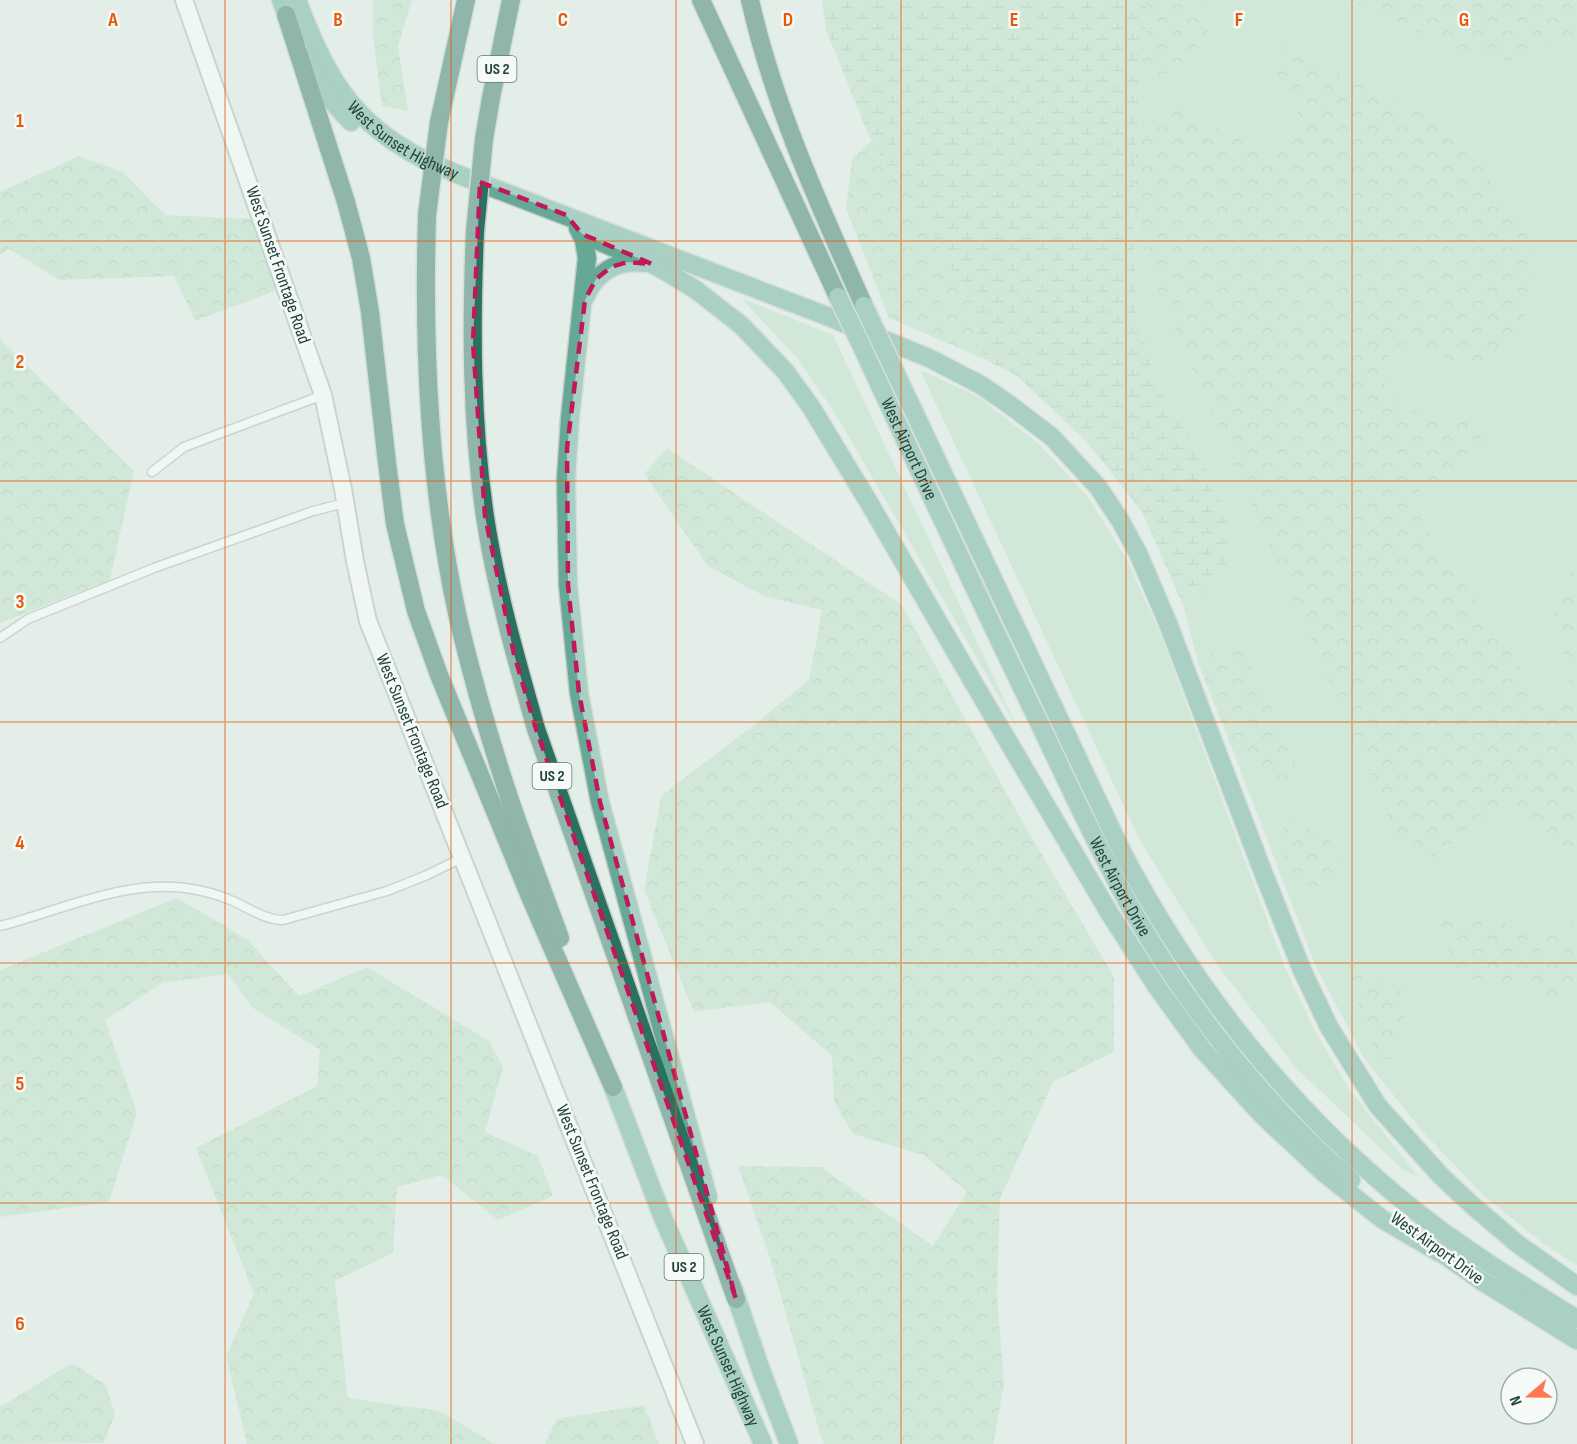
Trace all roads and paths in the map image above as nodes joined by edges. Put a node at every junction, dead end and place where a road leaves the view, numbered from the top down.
1 (184, 0) edge
2 (466, 0) edge
3 (512, 0) edge
4 (701, 0) edge
5 (750, 0) edge
6 (288, 5) edge
7 (566, 215) junction
8 (582, 234) junction
9 (652, 264) junction
10 (838, 297) joint
11 (864, 306) joint
12 (581, 314) junction
13 (323, 395) junction
14 (152, 472) dead end
15 (345, 503) junction
16 (0, 638) edge
17 (462, 858) junction
18 (0, 926) edge
19 (613, 1087) junction
20 (1438, 1252) junction
21 (1577, 1286) edge
22 (736, 1299) junction
23 (1577, 1319) edge
24 (1572, 1339) edge
25 (695, 1444) edge
26 (763, 1444) edge
27 (789, 1444) edge

1 - 13 street, West Sunset Frontage Road
2 - 19 highway, US 2, bridge
3 - 22 highway, US 2, bridge
4 - 10 highway
5 - 11 highway
6 - 7 main road, West Sunset Highway
6 - 8 main road
6 - 19 highway
7 - 8 main road
7 - 21 main road, West Sunset Highway
8 - 9 main road
8 - 12 main road
9 - 12 main road
9 - 20 main road
10 - 20 main road, West Airport Drive, bridge
11 - 23 main road, West Airport Drive, bridge
12 - 22 main road, West Sunset Highway
13 - 14 lane
13 - 15 street, West Sunset Frontage Road
15 - 16 lane
15 - 17 street, West Sunset Frontage Road
17 - 18 lane
17 - 25 street, West Sunset Frontage Road
19 - 26 main road, West Sunset Highway / US 2
20 - 24 main road, West Airport Drive
22 - 27 main road, West Sunset Highway / US 2

